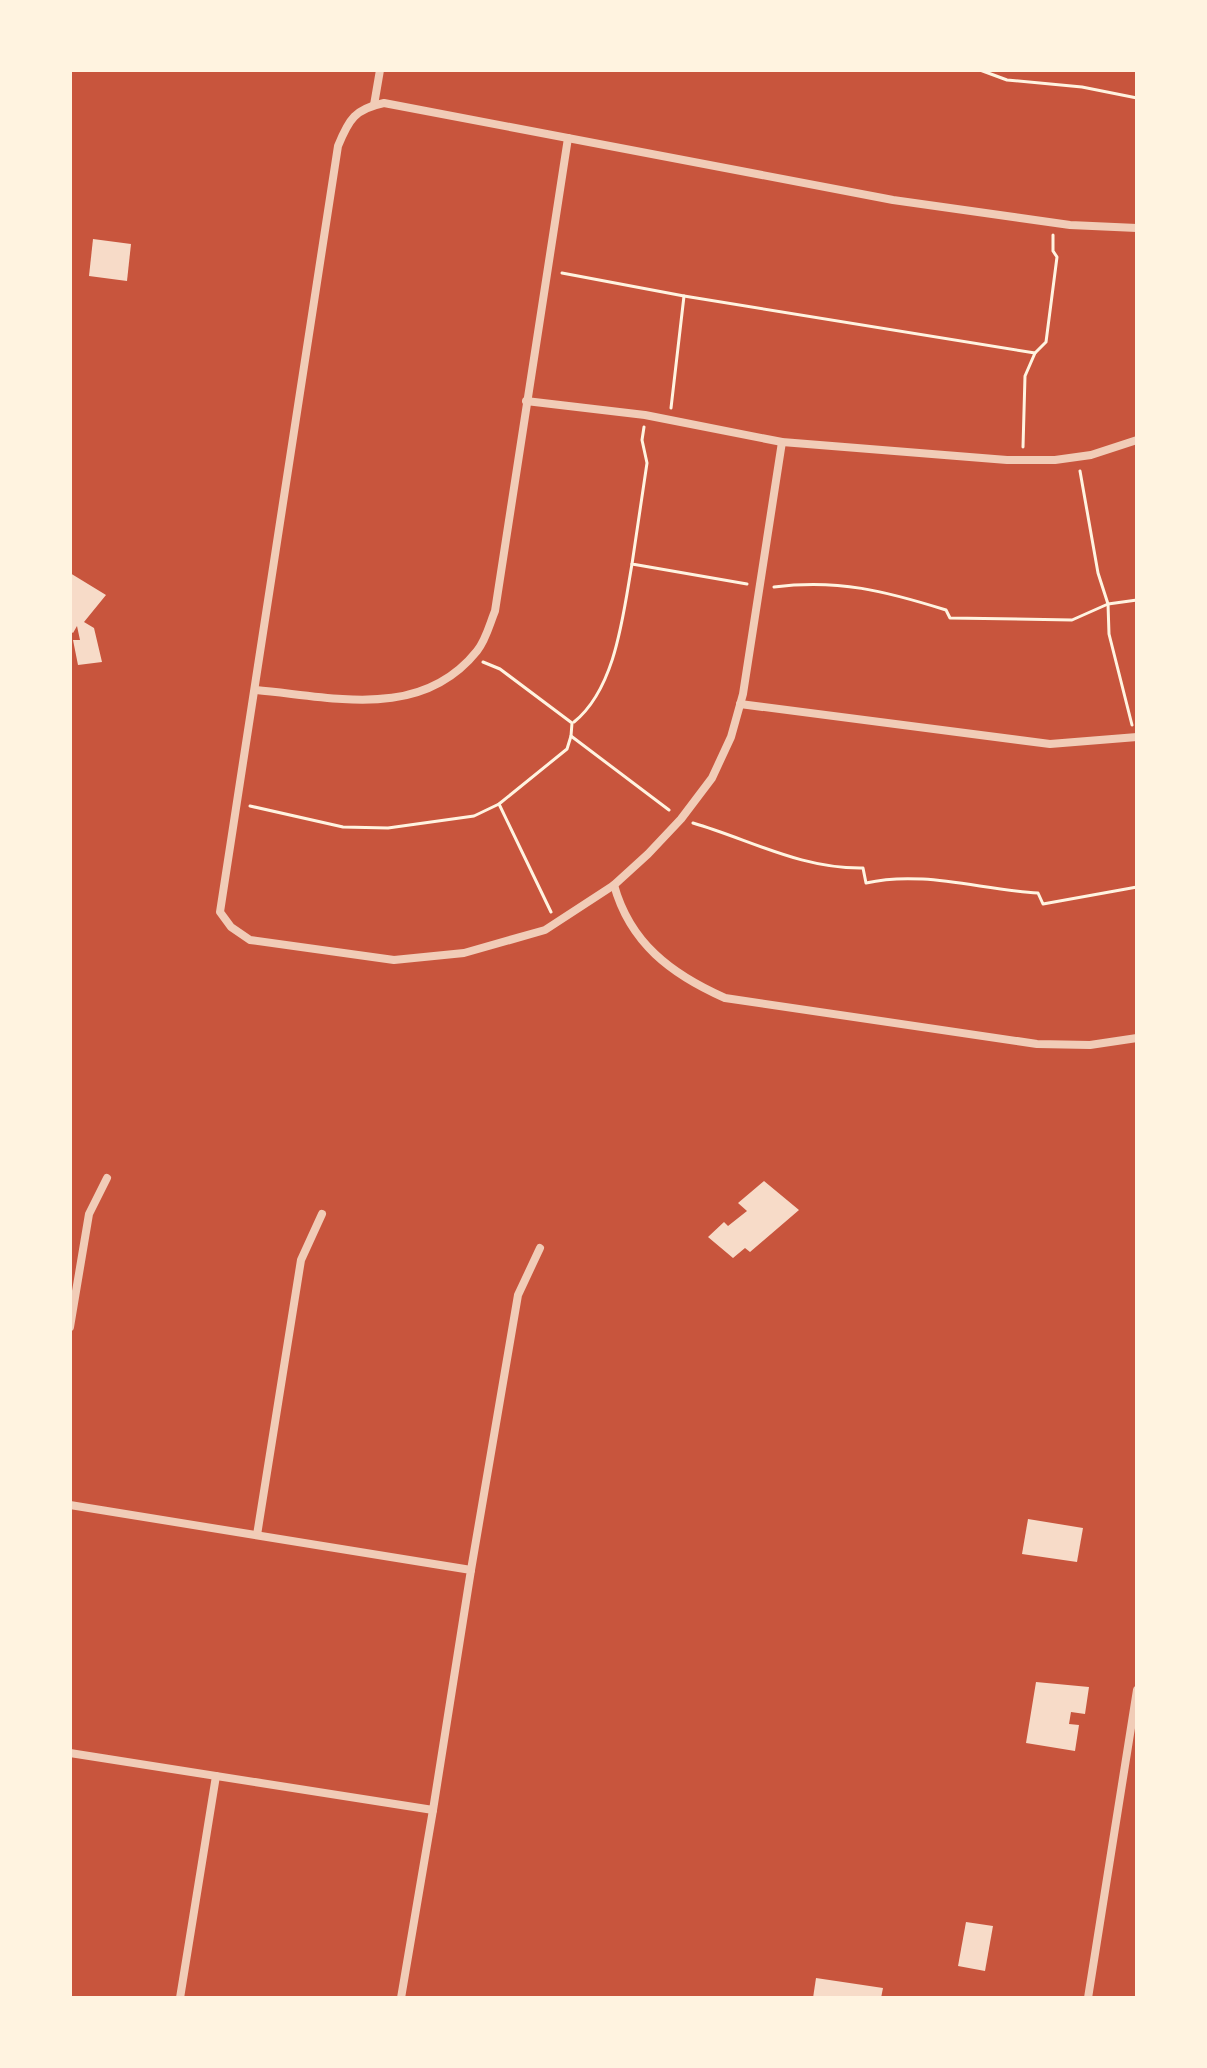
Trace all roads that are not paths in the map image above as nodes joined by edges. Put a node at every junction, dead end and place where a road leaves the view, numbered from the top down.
1 (380, 70) edge
2 (374, 105) junction
3 (568, 138) junction
4 (1137, 228) edge
5 (526, 401) junction
6 (1137, 440) edge
7 (782, 442) junction
8 (256, 690) junction
9 (740, 704) junction
10 (1136, 737) edge
11 (614, 885) junction
12 (1137, 1038) edge
13 (107, 1178) dead end
14 (322, 1214) dead end
15 (540, 1248) dead end
16 (70, 1327) edge
17 (70, 1505) edge
18 (257, 1535) junction
19 (471, 1570) junction
20 (1137, 1690) edge
21 (70, 1753) edge
22 (216, 1776) junction
23 (433, 1810) junction
24 (180, 1998) edge
25 (401, 1998) edge
26 (1088, 1998) edge

1 - 2 street
2 - 3 street
2 - 8 street
3 - 4 street
3 - 5 street
5 - 7 street
5 - 8 street
6 - 7 street
7 - 9 street
8 - 11 street
9 - 10 street
9 - 11 street
11 - 12 street
13 - 16 street
14 - 18 street
15 - 19 street
17 - 18 street
18 - 19 street
19 - 23 street
20 - 26 street
21 - 22 street
22 - 23 street
22 - 24 street
23 - 25 street

